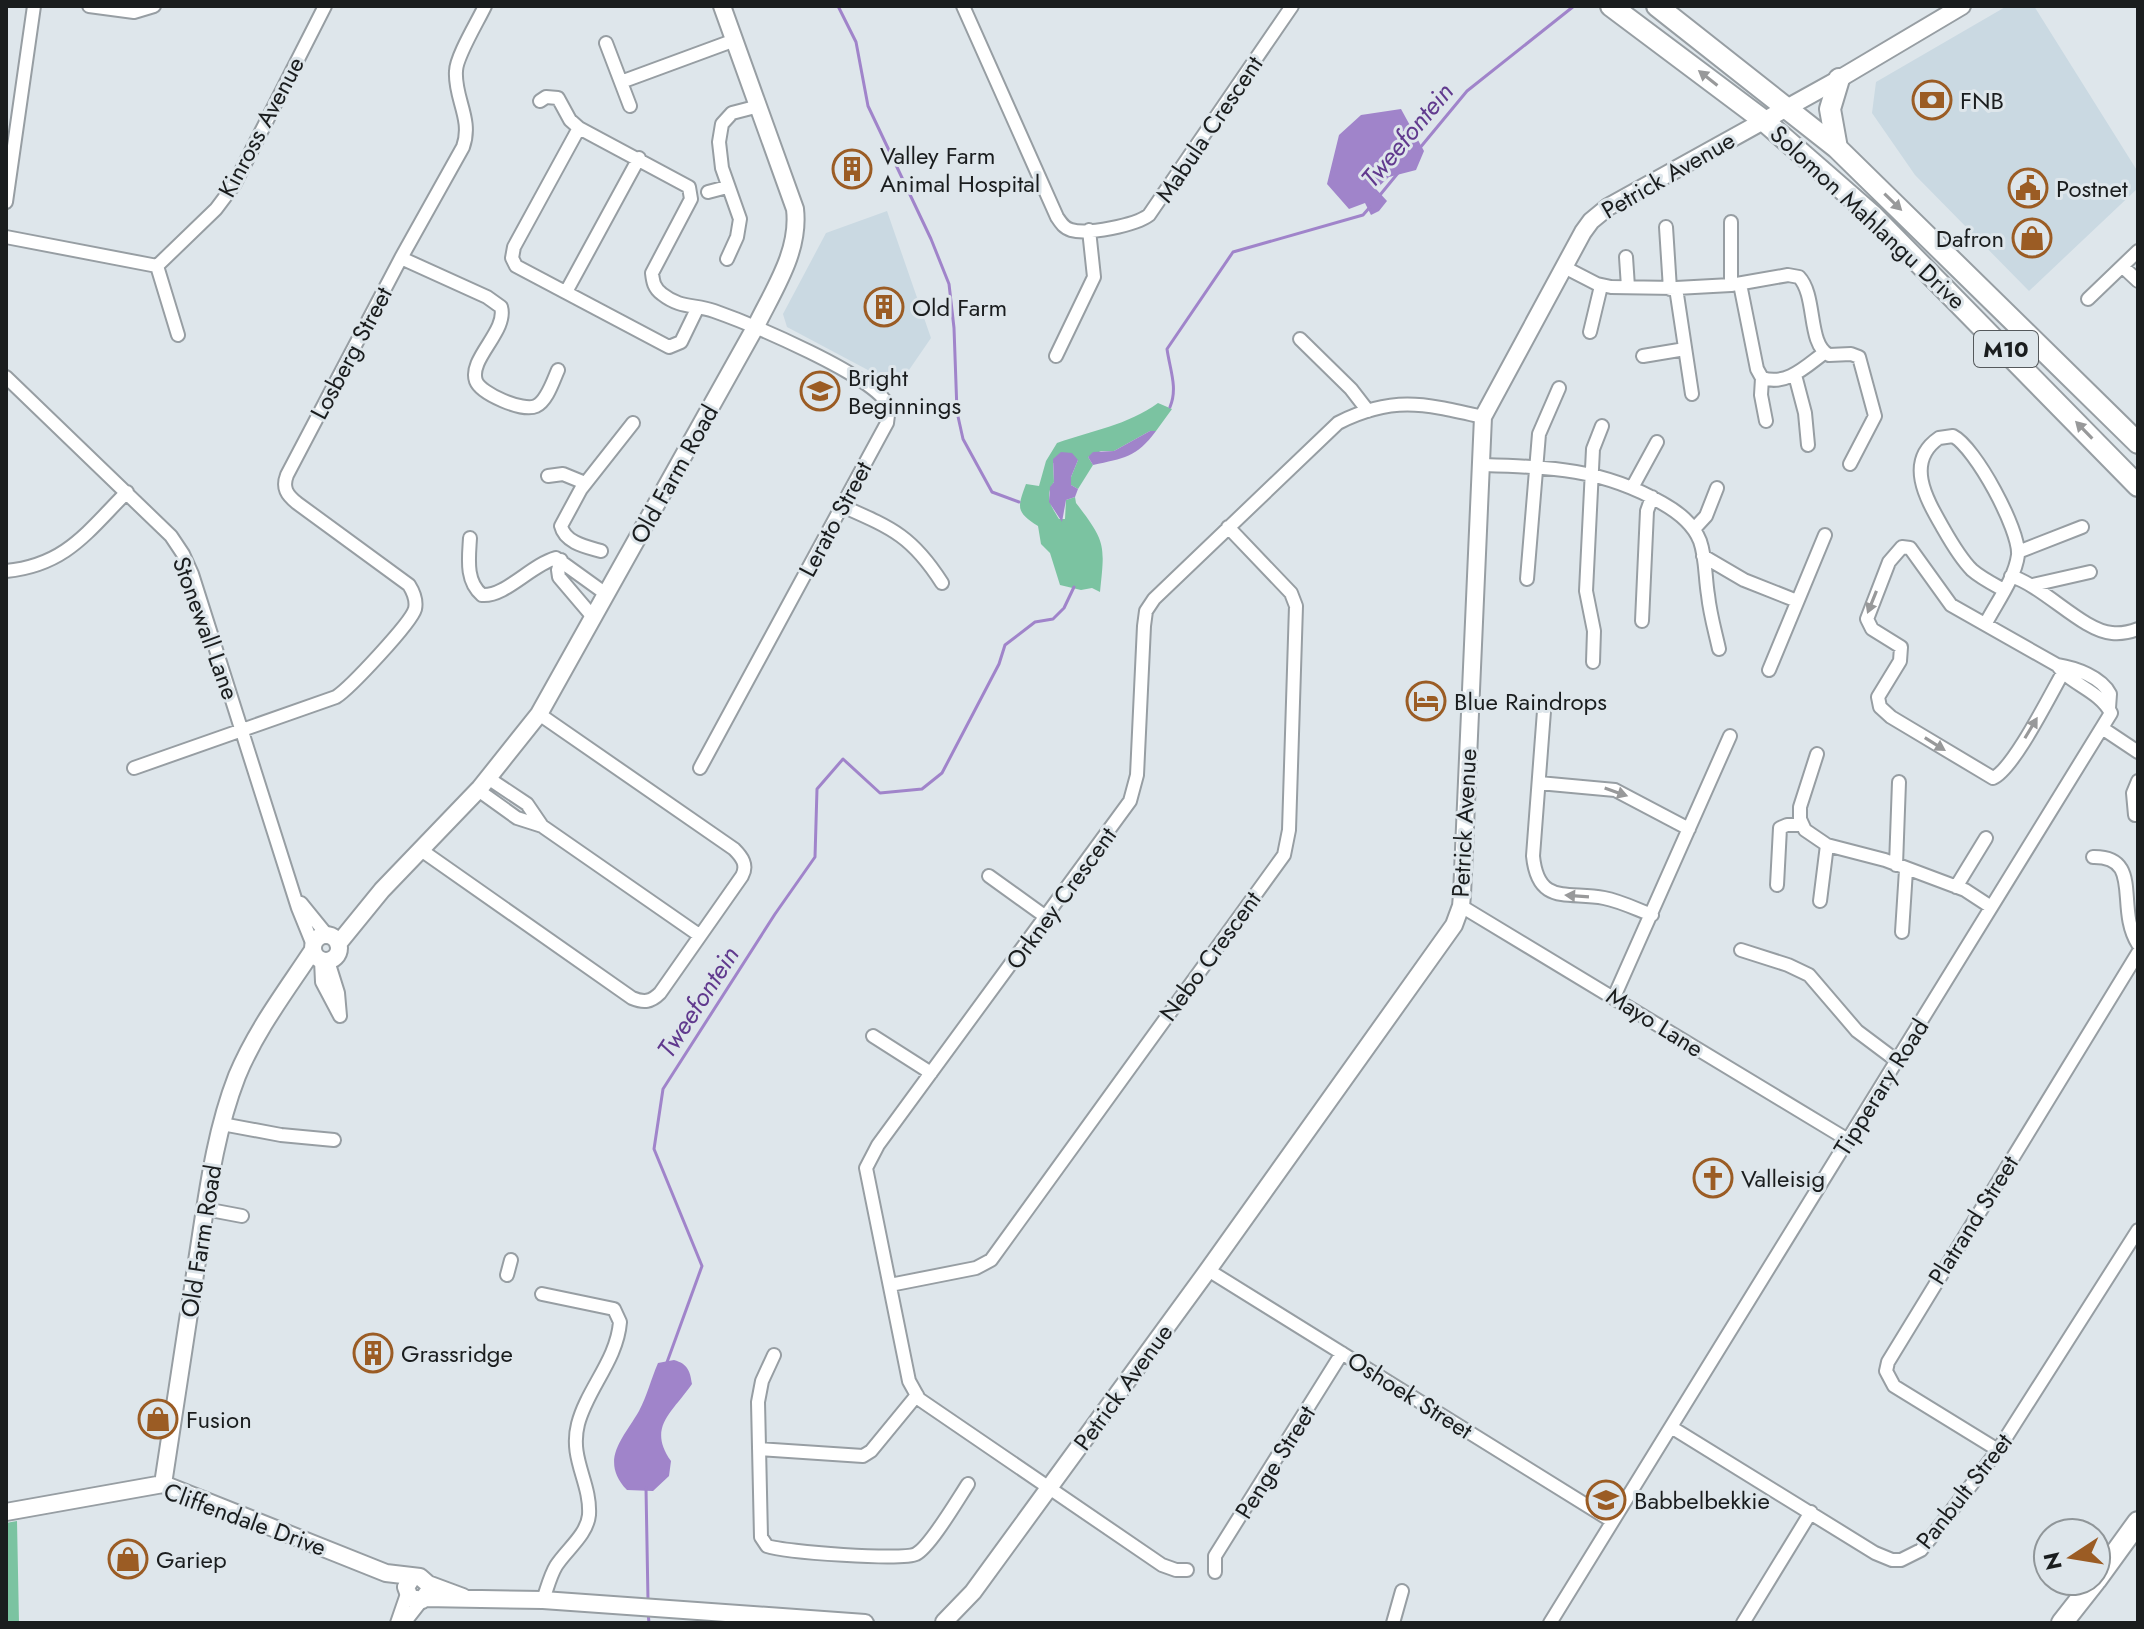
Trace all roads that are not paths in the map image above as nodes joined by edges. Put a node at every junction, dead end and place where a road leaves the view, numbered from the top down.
1 (34, 6) edge
2 (89, 6) edge
3 (154, 6) edge
4 (325, 6) edge
5 (485, 6) edge
6 (722, 6) edge
7 (963, 6) edge
8 (1292, 6) edge
9 (1611, 6) edge
10 (1657, 6) edge
11 (1962, 6) edge
12 (735, 40) junction
13 (606, 43) dead end
14 (1839, 79) junction
15 (621, 82) junction
16 (540, 101) dead end
17 (630, 106) dead end
18 (759, 106) junction
19 (1786, 109) junction
20 (1763, 120) junction
21 (579, 128) junction
22 (1837, 148) junction
23 (639, 158) junction
24 (727, 187) junction
25 (708, 192) dead end
26 (6, 202) edge
27 (1731, 222) dead end
28 (1666, 227) dead end
29 (1089, 230) junction
30 (6, 237) edge
31 (2138, 251) edge
32 (1626, 257) dead end
33 (401, 258) junction
34 (727, 259) dead end
35 (157, 266) junction
36 (1564, 267) junction
37 (2123, 267) junction
38 (2138, 281) edge
39 (1735, 284) junction
40 (1601, 286) junction
41 (1628, 287) junction
42 (1673, 288) junction
43 (566, 292) junction
44 (2088, 299) dead end
45 (697, 309) junction
46 (756, 326) junction
47 (1590, 332) dead end
48 (178, 335) dead end
49 (1300, 339) dead end
50 (1685, 349) junction
51 (1824, 353) junction
52 (1056, 356) dead end
53 (1643, 356) dead end
54 (558, 370) dead end
55 (1795, 375) junction
56 (6, 377) edge
57 (1762, 378) junction
58 (1559, 388) dead end
59 (1692, 394) dead end
60 (1368, 411) junction
61 (1483, 417) junction
62 (1766, 421) dead end
63 (633, 423) dead end
64 (1602, 426) dead end
65 (1657, 442) dead end
66 (2138, 443) edge
67 (1808, 445) dead end
68 (1850, 464) dead end
69 (1480, 465) junction
70 (1534, 466) junction
71 (1592, 474) junction
72 (548, 476) dead end
73 (585, 483) junction
74 (1633, 486) junction
75 (2138, 486) edge
76 (1717, 488) dead end
77 (127, 492) junction
78 (1652, 497) junction
79 (842, 506) junction
80 (1228, 527) junction
81 (2082, 527) dead end
82 (1694, 529) junction
83 (1825, 535) dead end
84 (470, 538) dead end
85 (601, 551) dead end
86 (2018, 552) junction
87 (1703, 556) junction
88 (561, 560) junction
89 (6, 571) edge
90 (2090, 572) dead end
91 (2011, 576) junction
92 (1527, 579) dead end
93 (942, 583) dead end
94 (2033, 585) junction
95 (2004, 590) junction
96 (606, 594) junction
97 (1797, 601) junction
98 (593, 617) junction
99 (1642, 621) dead end
100 (1986, 623) junction
101 (2138, 629) edge
102 (1719, 649) dead end
103 (1593, 662) dead end
104 (2062, 668) junction
105 (1769, 670) dead end
106 (1544, 711) dead end
107 (539, 714) junction
108 (2102, 728) junction
109 (242, 730) junction
110 (1730, 736) dead end
111 (2138, 752) edge
112 (1817, 754) dead end
113 (134, 768) dead end
114 (700, 768) dead end
115 (2138, 781) edge
116 (1899, 782) dead end
117 (1539, 783) junction
118 (483, 784) junction
119 (2135, 815) dead end
120 (1802, 825) junction
121 (1689, 829) junction
122 (1986, 838) dead end
123 (1827, 845) junction
124 (421, 850) junction
125 (2093, 857) dead end
126 (1901, 867) junction
127 (989, 876) dead end
128 (1777, 885) dead end
129 (1956, 887) junction
130 (1820, 901) dead end
131 (1461, 906) junction
132 (1991, 907) junction
133 (1652, 915) junction
134 (1046, 917) junction
135 (1902, 932) dead end
136 (699, 935) junction
137 (2138, 944) edge
138 (323, 949) junction
139 (1741, 950) dead end
140 (2138, 953) edge
141 (1614, 997) junction
142 (873, 1036) dead end
143 (1897, 1061) junction
144 (931, 1073) junction
145 (222, 1124) junction
146 (334, 1140) dead end
147 (1848, 1140) junction
148 (205, 1209) junction
149 (242, 1216) dead end
150 (2138, 1230) edge
151 (511, 1260) dead end
152 (1208, 1270) junction
153 (507, 1275) dead end
154 (890, 1285) junction
155 (542, 1294) dead end
156 (1342, 1353) junction
157 (774, 1355) dead end
158 (917, 1395) junction
159 (1671, 1427) junction
160 (759, 1449) junction
161 (1998, 1450) junction
162 (163, 1484) junction
163 (968, 1484) dead end
164 (1048, 1488) junction
165 (6, 1512) edge
166 (1811, 1512) junction
167 (1612, 1521) junction
168 (2138, 1522) edge
169 (2112, 1558) edge
170 (1187, 1570) dead end
171 (1215, 1572) dead end
172 (416, 1591) junction
173 (1402, 1591) dead end
174 (973, 1592) junction
175 (2083, 1597) edge
176 (543, 1600) junction
177 (740, 1619) edge
178 (825, 1622) edge
179 (397, 1623) edge
180 (404, 1623) edge
181 (865, 1623) edge
182 (941, 1623) edge
183 (953, 1623) edge
184 (960, 1623) edge
185 (1393, 1623) edge
186 (1550, 1623) edge
187 (1743, 1623) edge
188 (2062, 1623) edge

1 - 26 street
2 - 3 street
4 - 35 street, Kinross Avenue
5 - 33 street, Losberg Street
6 - 12 street, Old Farm Road
7 - 29 street
8 - 29 street, Mabula Crescent
20 -> 9 main road, Solomon Mahlangu Drive / M10
10 - 19 main road, Solomon Mahlangu Drive / M10
11 - 14 street, Petrick Avenue
12 - 15 street
12 - 18 street, Old Farm Road
13 - 15 street
14 - 19 street, Petrick Avenue
14 - 22 main road
15 - 17 street
16 - 21 street
18 - 24 street
18 - 46 street, Old Farm Road
19 - 20 street, Petrick Avenue
19 - 22 main road, Solomon Mahlangu Drive / M10
20 - 36 street, Petrick Avenue
75 -> 20 main road, Solomon Mahlangu Drive / M10
21 - 23 street
21 - 43 street
22 -> 66 main road, Solomon Mahlangu Drive / M10
23 - 43 street
23 - 45 street
24 - 25 street
24 - 34 street
27 - 39 street
28 - 42 street
29 - 52 street
30 - 35 street
31 - 37 street
32 - 41 street
33 - 54 street
33 - 109 street, Losberg Street
35 - 48 street
36 - 40 street
36 - 61 street, Petrick Avenue
37 - 38 street
37 - 44 street
39 - 42 street
39 - 51 street
39 - 57 street
40 - 41 street
40 - 47 street
41 - 42 street
42 - 50 street
43 - 45 street
45 - 46 street
46 - 79 street, Lerato Street
46 - 96 street, Old Farm Road
49 - 60 street
50 - 53 street
50 - 59 street
51 - 55 street
51 - 68 street
55 - 57 street
55 - 67 street
56 - 77 street, Stonewall Lane
57 - 62 street
58 - 70 street
60 - 61 street, Orkney Crescent
60 - 80 street, Orkney Crescent
61 - 69 street, Petrick Avenue
63 - 73 street
64 - 71 street
65 - 74 street
69 - 70 street
69 - 131 street, Petrick Avenue
70 - 71 street
70 - 92 street
71 - 74 street
71 - 103 street
72 - 73 street
73 - 85 street
74 - 78 street
76 - 82 street
77 - 89 street
77 - 109 street, Stonewall Lane
78 - 82 street
78 - 99 street
79 - 93 street
79 - 114 street, Lerato Street
80 - 134 street, Orkney Crescent
80 - 154 street, Nebo Crescent
81 - 86 street
82 - 87 street
83 - 97 street
84 - 88 street
86 - 91 street
86 - 95 street
87 - 97 street
87 - 102 street
88 - 96 street
88 - 98 street
90 - 94 street
91 - 94 street
91 - 95 street
94 - 101 street
95 - 100 street
96 - 98 street, Old Farm Road
97 - 105 street
98 - 107 street, Old Farm Road
100 - 104 street
100 -> 104 street
104 - 108 street, Tipperary Road
106 - 117 street
107 - 118 street, Old Farm Road
107 - 136 street
108 - 111 street
108 - 132 street, Tipperary Road
109 - 113 street
109 - 138 street, Stonewall Lane
110 - 121 street
112 - 120 street
115 - 119 street
116 - 126 street
117 -> 121 street
133 -> 117 street
118 - 124 street, Old Farm Road
118 - 136 street
120 - 123 street
120 - 128 street
121 - 133 street
122 - 129 street
123 - 126 street
123 - 130 street
124 - 136 street
124 - 138 street, Old Farm Road
125 - 137 street
126 - 129 street
126 - 135 street
127 - 134 street
129 - 132 street
131 - 141 street, Mayo Lane
131 - 152 street, Petrick Avenue
132 - 143 street, Tipperary Road
133 - 141 street
134 - 144 street, Orkney Crescent
138 - 145 street, Old Farm Road
139 - 143 street
140 - 161 street, Platrand Street
141 - 147 street, Mayo Lane
142 - 144 street
143 - 147 street, Tipperary Road
144 - 154 street, Orkney Crescent
145 - 146 street
145 - 148 street, Old Farm Road
147 - 159 street, Tipperary Road
148 - 149 street
148 - 162 street, Old Farm Road
150 - 161 street, Panbult Street
151 - 153 street
152 - 156 street, Oshoek Street
152 - 164 street, Petrick Avenue
154 - 158 street, Orkney Crescent
155 - 176 street
156 - 167 street, Oshoek Street
156 - 171 street, Penge Street
157 - 160 street
158 - 160 street
158 - 164 street
159 - 166 street, Panbult Street
159 - 167 street, Tipperary Road
160 - 163 street
161 - 166 street, Panbult Street
162 - 165 street, Cliffendale Drive
162 - 172 street, Cliffendale Drive
164 - 170 street
164 - 174 street, Petrick Avenue
166 - 187 street
167 - 186 street, Tipperary Road
168 - 169 main road
172 - 176 street
172 - 179 street
172 - 180 street
173 - 185 street
174 - 182 street, Petrick Avenue
174 - 184 street, Petrick Avenue
175 - 188 main road
176 - 177 street
177 - 178 street
178 - 181 street
182 - 183 street

